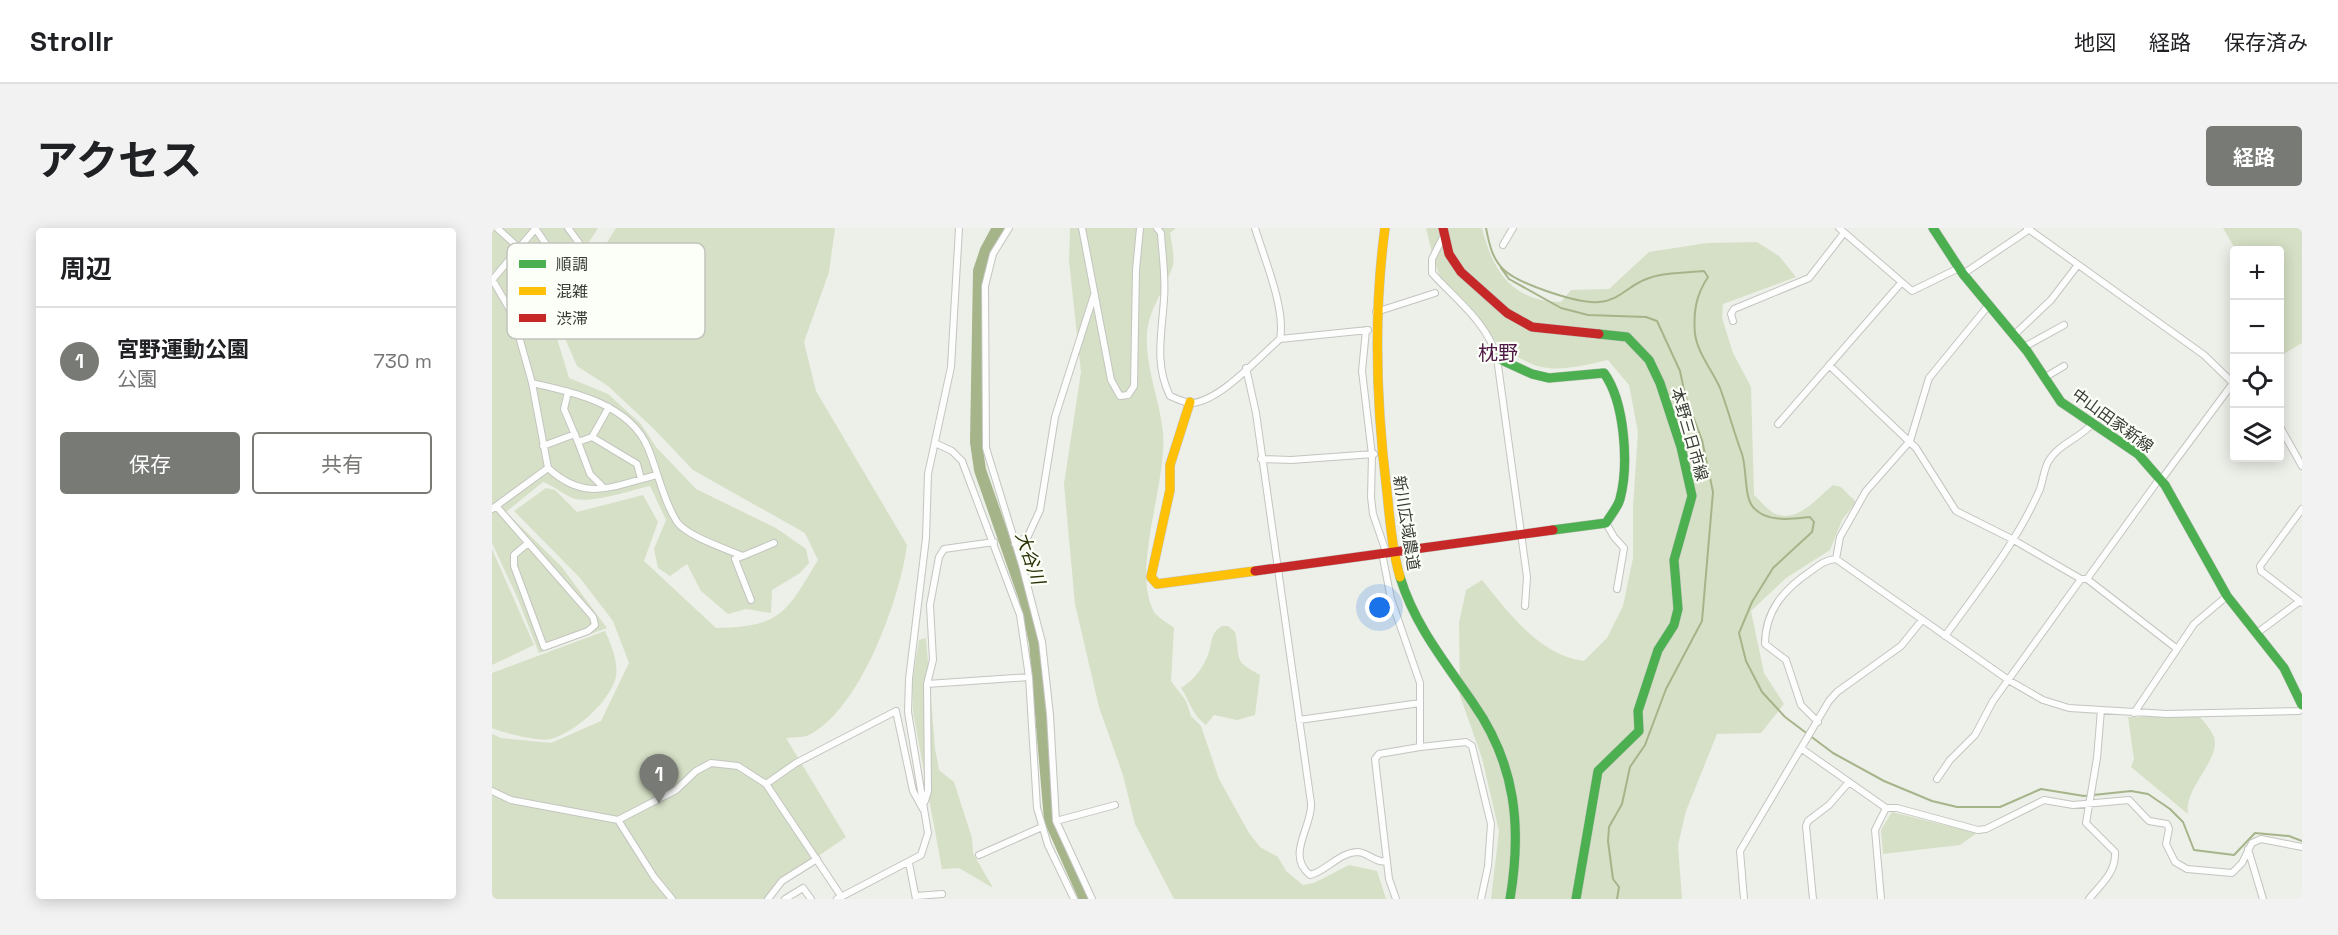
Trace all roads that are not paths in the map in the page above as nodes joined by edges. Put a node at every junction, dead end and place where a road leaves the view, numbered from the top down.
1 (497, 228) edge
2 (535, 228) edge
3 (568, 228) edge
4 (959, 228) edge
5 (1009, 228) edge
6 (1082, 228) edge
7 (1140, 228) edge
8 (1157, 228) edge
9 (1255, 228) edge
10 (1385, 228) edge
11 (1514, 228) edge
12 (1933, 228) edge
13 (2029, 229) edge
14 (1842, 230) edge
15 (1444, 231) edge
16 (514, 243) edge
17 (523, 243) edge
18 (545, 243) edge
19 (579, 243) edge
20 (1503, 245) dead end
21 (507, 262) edge
22 (2077, 266) junction
23 (1961, 271) junction
24 (492, 279) edge
25 (1901, 283) junction
26 (1095, 293) junction
27 (1435, 293) dead end
28 (507, 305) edge
29 (1988, 306) junction
30 (1376, 312) junction
31 (1733, 321) dead end
32 (2064, 325) dead end
33 (1370, 330) junction
34 (2014, 335) junction
35 (520, 339) edge
36 (1280, 339) junction
37 (2024, 347) junction
38 (1497, 358) junction
39 (1829, 365) junction
40 (2064, 366) dead end
41 (1246, 368) junction
42 (2044, 378) junction
43 (2230, 380) edge
44 (532, 384) junction
45 (2230, 389) edge
46 (568, 392) junction
47 (1190, 402) junction
48 (609, 407) junction
49 (1778, 424) dead end
50 (2092, 424) junction
51 (575, 434) junction
52 (2284, 434) edge
53 (592, 437) junction
54 (1910, 441) junction
55 (578, 442) junction
56 (935, 444) junction
57 (543, 446) junction
58 (1377, 454) junction
59 (1261, 459) junction
60 (2302, 466) edge
61 (548, 468) junction
62 (657, 475) junction
63 (641, 479) junction
64 (2161, 480) junction
65 (604, 488) junction
66 (494, 508) edge
67 (2302, 509) edge
68 (1606, 523) junction
69 (1521, 533) junction
70 (2012, 539) junction
71 (994, 542) junction
72 (528, 543) junction
73 (774, 543) dead end
74 (1015, 544) junction
75 (1387, 552) junction
76 (742, 556) junction
77 (1836, 559) junction
78 (1277, 567) junction
79 (2084, 579) junction
80 (1617, 590) dead end
81 (2227, 596) junction
82 (751, 600) dead end
83 (2301, 602) edge
84 (1525, 606) dead end
85 (1922, 620) junction
86 (2257, 633) junction
87 (1945, 636) junction
88 (2176, 648) junction
89 (1029, 677) junction
90 (2010, 681) junction
91 (927, 684) junction
92 (1420, 703) junction
93 (2302, 706) edge
94 (2101, 710) junction
95 (2134, 713) junction
96 (1299, 720) junction
97 (1818, 722) junction
98 (1420, 747) junction
99 (1802, 749) junction
100 (1937, 779) dead end
101 (1849, 782) junction
102 (766, 784) junction
103 (492, 791) edge
104 (924, 804) junction
105 (1115, 805) dead end
106 (2090, 805) junction
107 (1886, 808) junction
108 (925, 812) junction
109 (618, 820) junction
110 (1056, 821) junction
111 (1042, 827) junction
112 (2302, 847) edge
113 (2248, 849) junction
114 (979, 855) dead end
115 (817, 859) junction
116 (1387, 861) junction
117 (909, 863) junction
118 (942, 894) dead end
119 (770, 896) edge
120 (916, 897) edge
121 (839, 898) edge
122 (672, 899) edge
123 (779, 899) edge
124 (785, 899) edge
125 (811, 899) edge
126 (1074, 899) edge
127 (1092, 899) edge
128 (1396, 899) edge
129 (1481, 899) edge
130 (1510, 899) edge
131 (1576, 899) edge
132 (1744, 899) edge
133 (1813, 899) edge
134 (1881, 899) edge
135 (2089, 899) edge
136 (2263, 899) edge

1 - 16 street
2 - 17 street
2 - 18 street
3 - 19 street
4 - 56 street
5 - 74 street
6 - 26 street
7 - 26 street
8 - 47 street
9 - 36 street
10 - 30 street, 新川広域農道
11 - 20 street
12 - 23 street, 中山田家新線
13 - 22 street
13 - 23 street
14 - 25 street
14 - 31 street
15 - 38 street
15 - 131 street, 本野三日市線
21 - 24 street
22 - 34 street
22 - 43 street
23 - 25 street
23 - 29 street, 中山田家新線
24 - 28 street
25 - 39 street
26 - 74 street
27 - 30 street
29 - 34 street, 中山田家新線
29 - 54 street
30 - 33 street, 新川広域農道
32 - 37 street
33 - 36 street
33 - 58 street, 新川広域農道
33 - 58 street
34 - 37 street, 中山田家新線
35 - 44 street
36 - 41 street
37 - 42 street, 中山田家新線
38 - 68 street
38 - 69 street
39 - 49 street
39 - 54 street
40 - 42 street
41 - 47 street
41 - 59 street
42 - 50 street, 中山田家新線
44 - 46 street
44 - 57 street
45 - 64 street
46 - 48 street
46 - 51 street
47 - 78 street
48 - 53 street
48 - 62 street
50 - 64 street, 中山田家新線
50 - 70 street
51 - 55 street
51 - 57 street
52 - 60 street
53 - 55 street
53 - 63 street
54 - 70 street
54 - 77 street
55 - 65 street
56 - 71 street
56 - 104 street
57 - 61 street
58 - 59 street
58 - 75 street, 新川広域農道
58 - 75 street
59 - 78 street
61 - 65 street
61 - 66 street
62 - 63 street
62 - 76 street
63 - 65 street
64 - 79 street
64 - 81 street, 中山田家新線
66 - 72 street
67 - 83 street
68 - 69 street
68 - 80 street
69 - 75 street
69 - 84 street
70 - 79 street
70 - 87 street
71 - 89 street
71 - 91 street
72 - 72 street
73 - 76 street
74 - 110 street
75 - 78 street
75 - 92 street
75 - 130 street, 新川広域農道
76 - 82 street
77 - 85 street
77 - 97 street
78 - 96 street
79 - 88 street
79 - 90 street
81 - 86 street, 中山田家新線
81 - 88 street
83 - 86 street
85 - 87 street
85 - 97 street
86 - 93 street, 中山田家新線
87 - 90 street
88 - 95 street
89 - 91 street
89 - 111 street
90 - 94 street
90 - 100 street
91 - 104 street
92 - 96 street
92 - 98 street
93 - 95 street
94 - 95 street
94 - 106 street
96 - 116 street
97 - 99 street
98 - 116 street
98 - 129 street
99 - 101 street
99 - 132 street
101 - 107 street
101 - 133 street
102 - 108 street
102 - 109 street
102 - 115 street
103 - 109 street
104 - 108 street
105 - 110 street
106 - 107 street
106 - 113 street
106 - 135 street
107 - 134 street
108 - 117 street
109 - 122 street
110 - 127 street
111 - 114 street
111 - 126 street
112 - 113 street
113 - 136 street
115 - 119 street
115 - 121 street
116 - 128 street
117 - 120 street
117 - 121 street
118 - 120 street
119 - 123 street
124 - 125 street

